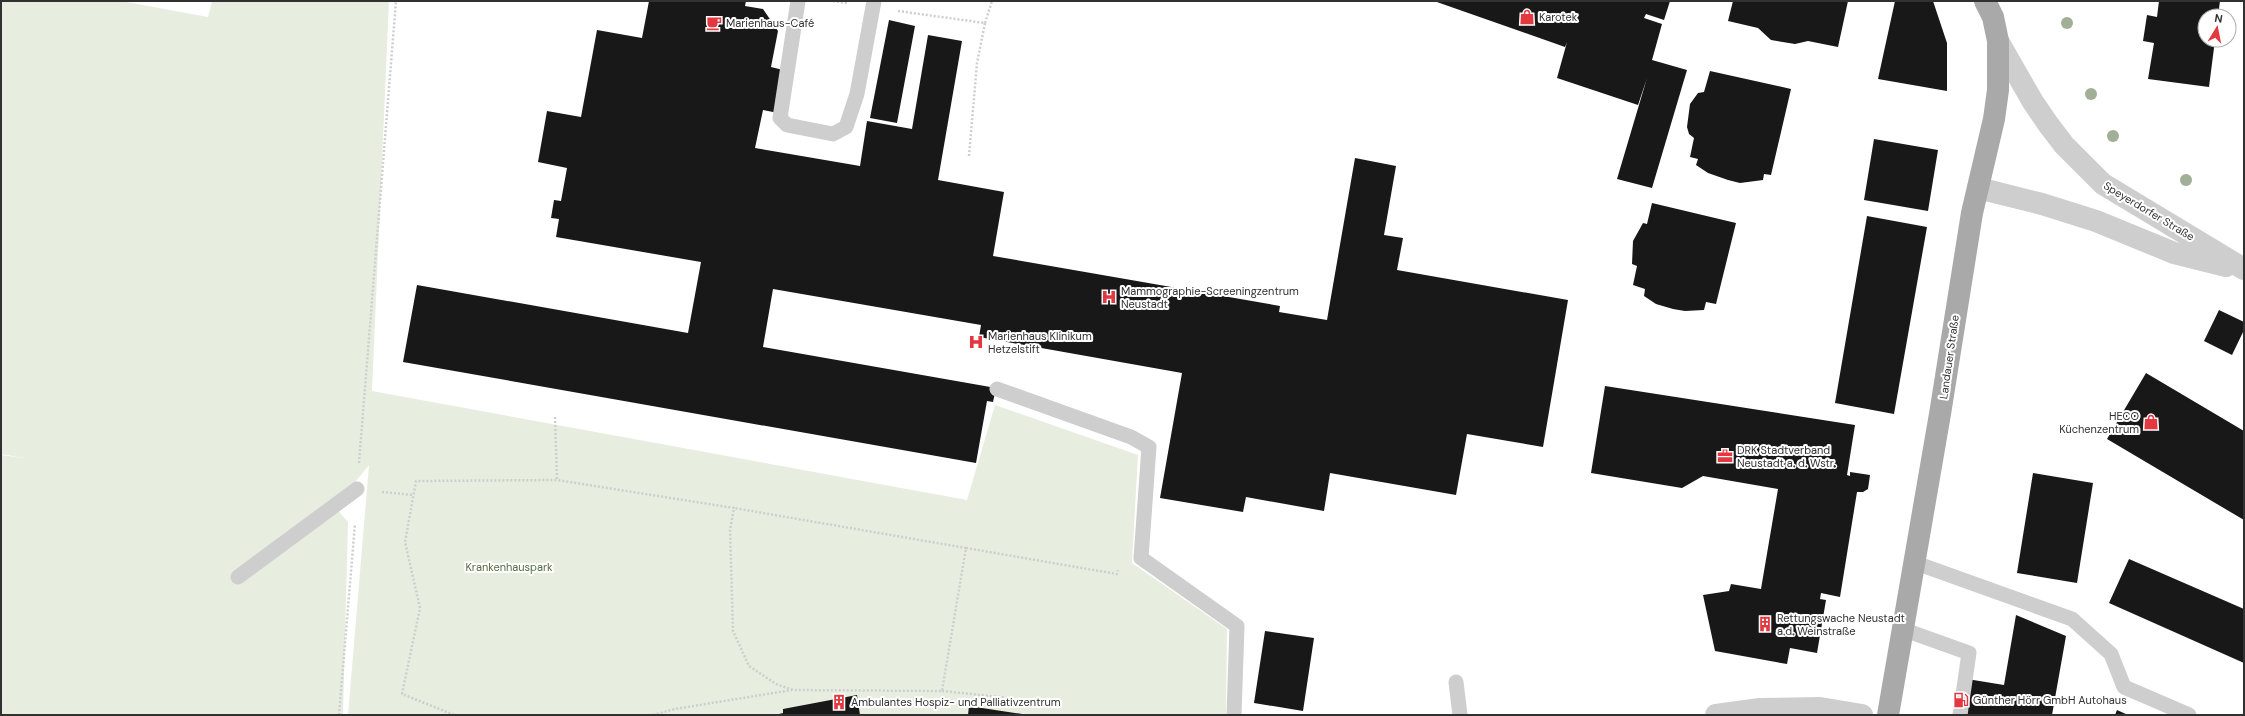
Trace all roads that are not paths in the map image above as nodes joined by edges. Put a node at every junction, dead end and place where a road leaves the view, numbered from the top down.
1 (798, 1) edge
2 (1985, 1) edge
3 (874, 4) edge
4 (1998, 42) junction
5 (1978, 188) junction
6 (2244, 270) edge
7 (997, 389) dead end
8 (357, 489) road end
9 (1913, 562) junction
10 (238, 578) dead end
11 (1902, 629) junction
12 (1456, 682) dead end
13 (1234, 715) edge
14 (1460, 715) edge
15 (1716, 715) edge
16 (1862, 715) edge
17 (1888, 715) edge
18 (1960, 715) edge
19 (2189, 715) edge

1 - 3 lane
2 - 4 main road, Landauer Straße
4 - 5 main road, Landauer Straße
4 - 6 street, Speyerdorfer Straße
5 - 6 street
5 - 9 main road, Landauer Straße
7 - 13 lane
8 - 10 lane
9 - 11 main road, Landauer Straße
9 - 19 lane
11 - 17 main road, Landauer Straße
11 - 18 lane
12 - 14 lane
15 - 16 street

